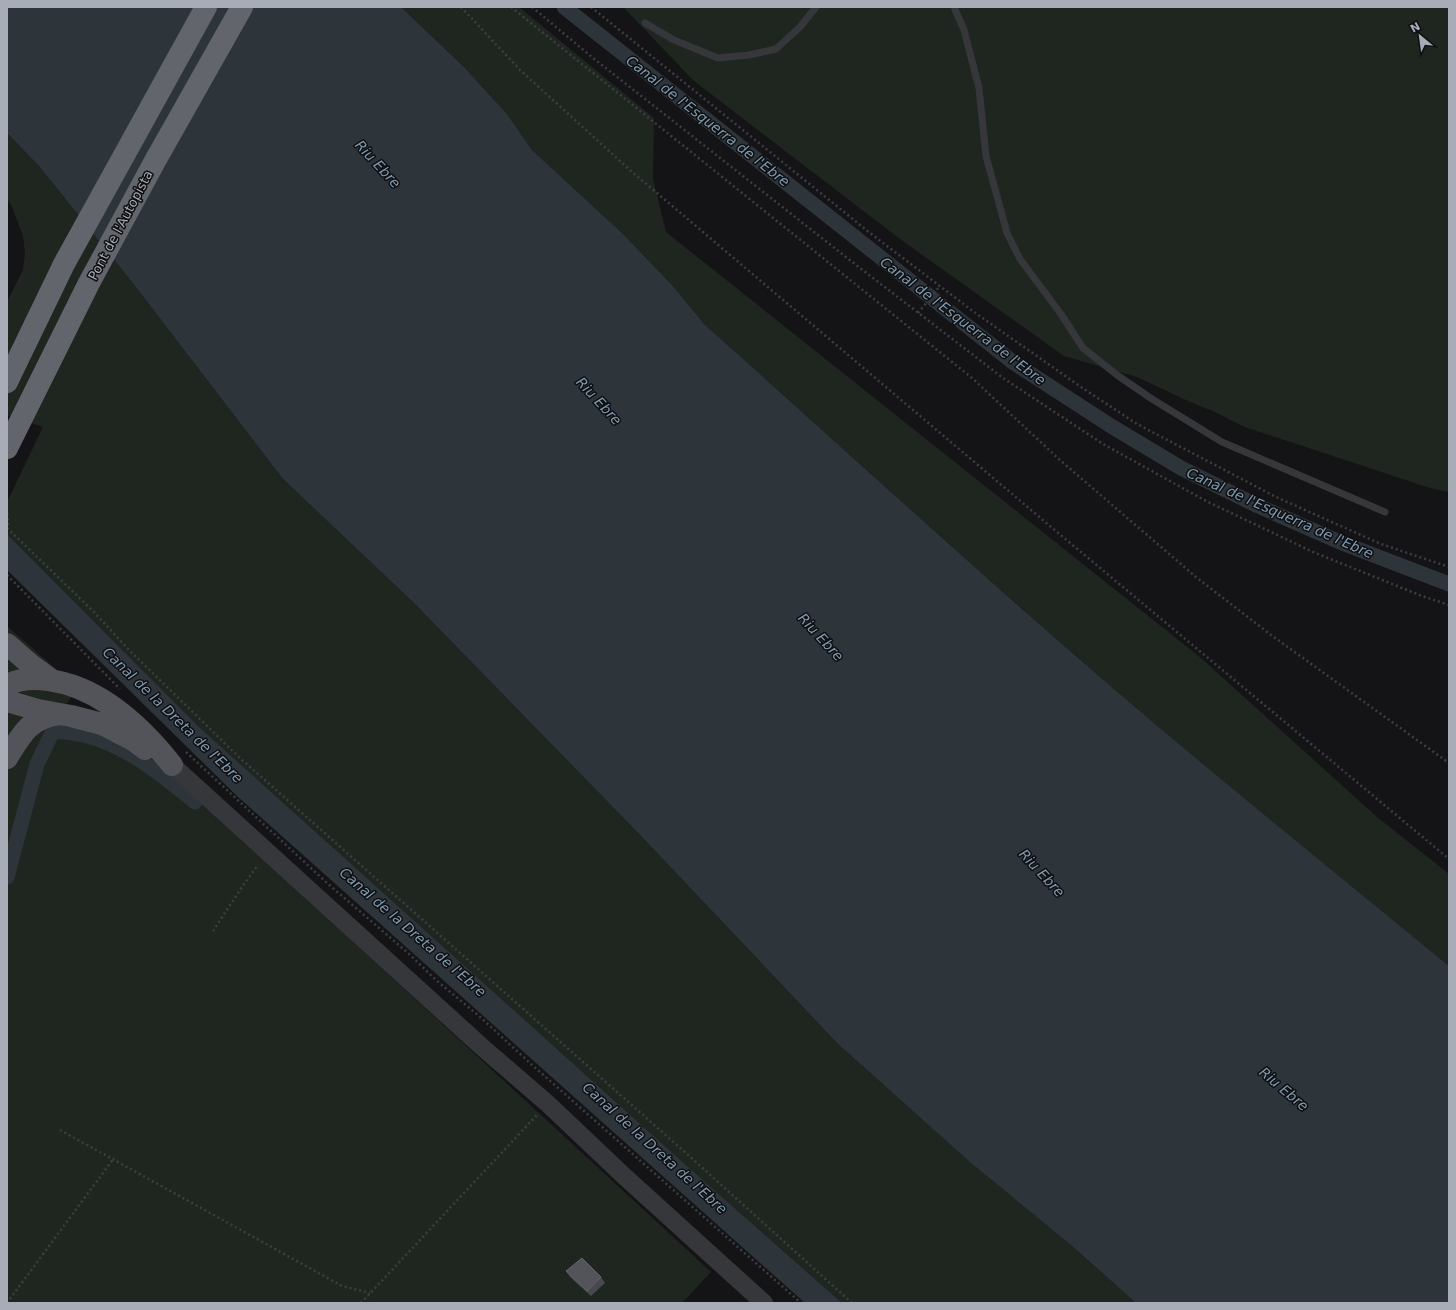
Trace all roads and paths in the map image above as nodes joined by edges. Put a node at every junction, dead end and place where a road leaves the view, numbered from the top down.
1 (206, 7) edge
2 (242, 7) edge
3 (461, 7) edge
4 (511, 7) edge
5 (532, 7) edge
6 (591, 7) edge
7 (816, 7) edge
8 (954, 7) edge
9 (644, 23) dead end
10 (940, 286) junction
11 (918, 313) junction
12 (7, 382) edge
13 (7, 448) edge
14 (7, 508) edge
15 (1385, 512) dead end
16 (8, 528) edge
17 (1449, 567) edge
18 (7, 575) edge
19 (1449, 604) edge
20 (7, 644) edge
21 (52, 680) junction
22 (7, 685) edge
23 (123, 691) dead end
24 (7, 701) edge
25 (38, 710) junction
26 (71, 716) junction
27 (177, 757) junction
28 (7, 758) edge
29 (1449, 763) edge
30 (268, 851) junction
31 (1449, 859) edge
32 (213, 931) dead end
33 (548, 1104) junction
34 (60, 1130) dead end
35 (114, 1158) junction
36 (370, 1293) junction
37 (7, 1303) edge
38 (361, 1303) edge
39 (764, 1303) edge
40 (801, 1303) edge
41 (852, 1303) edge

1 - 12 highway
2 - 13 highway, Pont de l'Autopista
3 - 31 path
4 - 29 path
5 - 11 path
6 - 10 path
7 - 9 lane
8 - 15 lane
10 - 11 path
10 - 17 path
11 - 19 path
14 - 16 path
16 - 41 path
18 - 23 path
20 - 21 main road
21 - 22 main road
21 - 25 main road
21 - 27 main road
24 - 25 main road
25 - 26 main road
26 - 27 main road
26 - 28 main road
27 - 30 street
27 - 40 path
30 - 32 path
30 - 33 street
33 - 36 path
33 - 39 street
34 - 35 path
35 - 36 path
35 - 37 path
36 - 38 path

